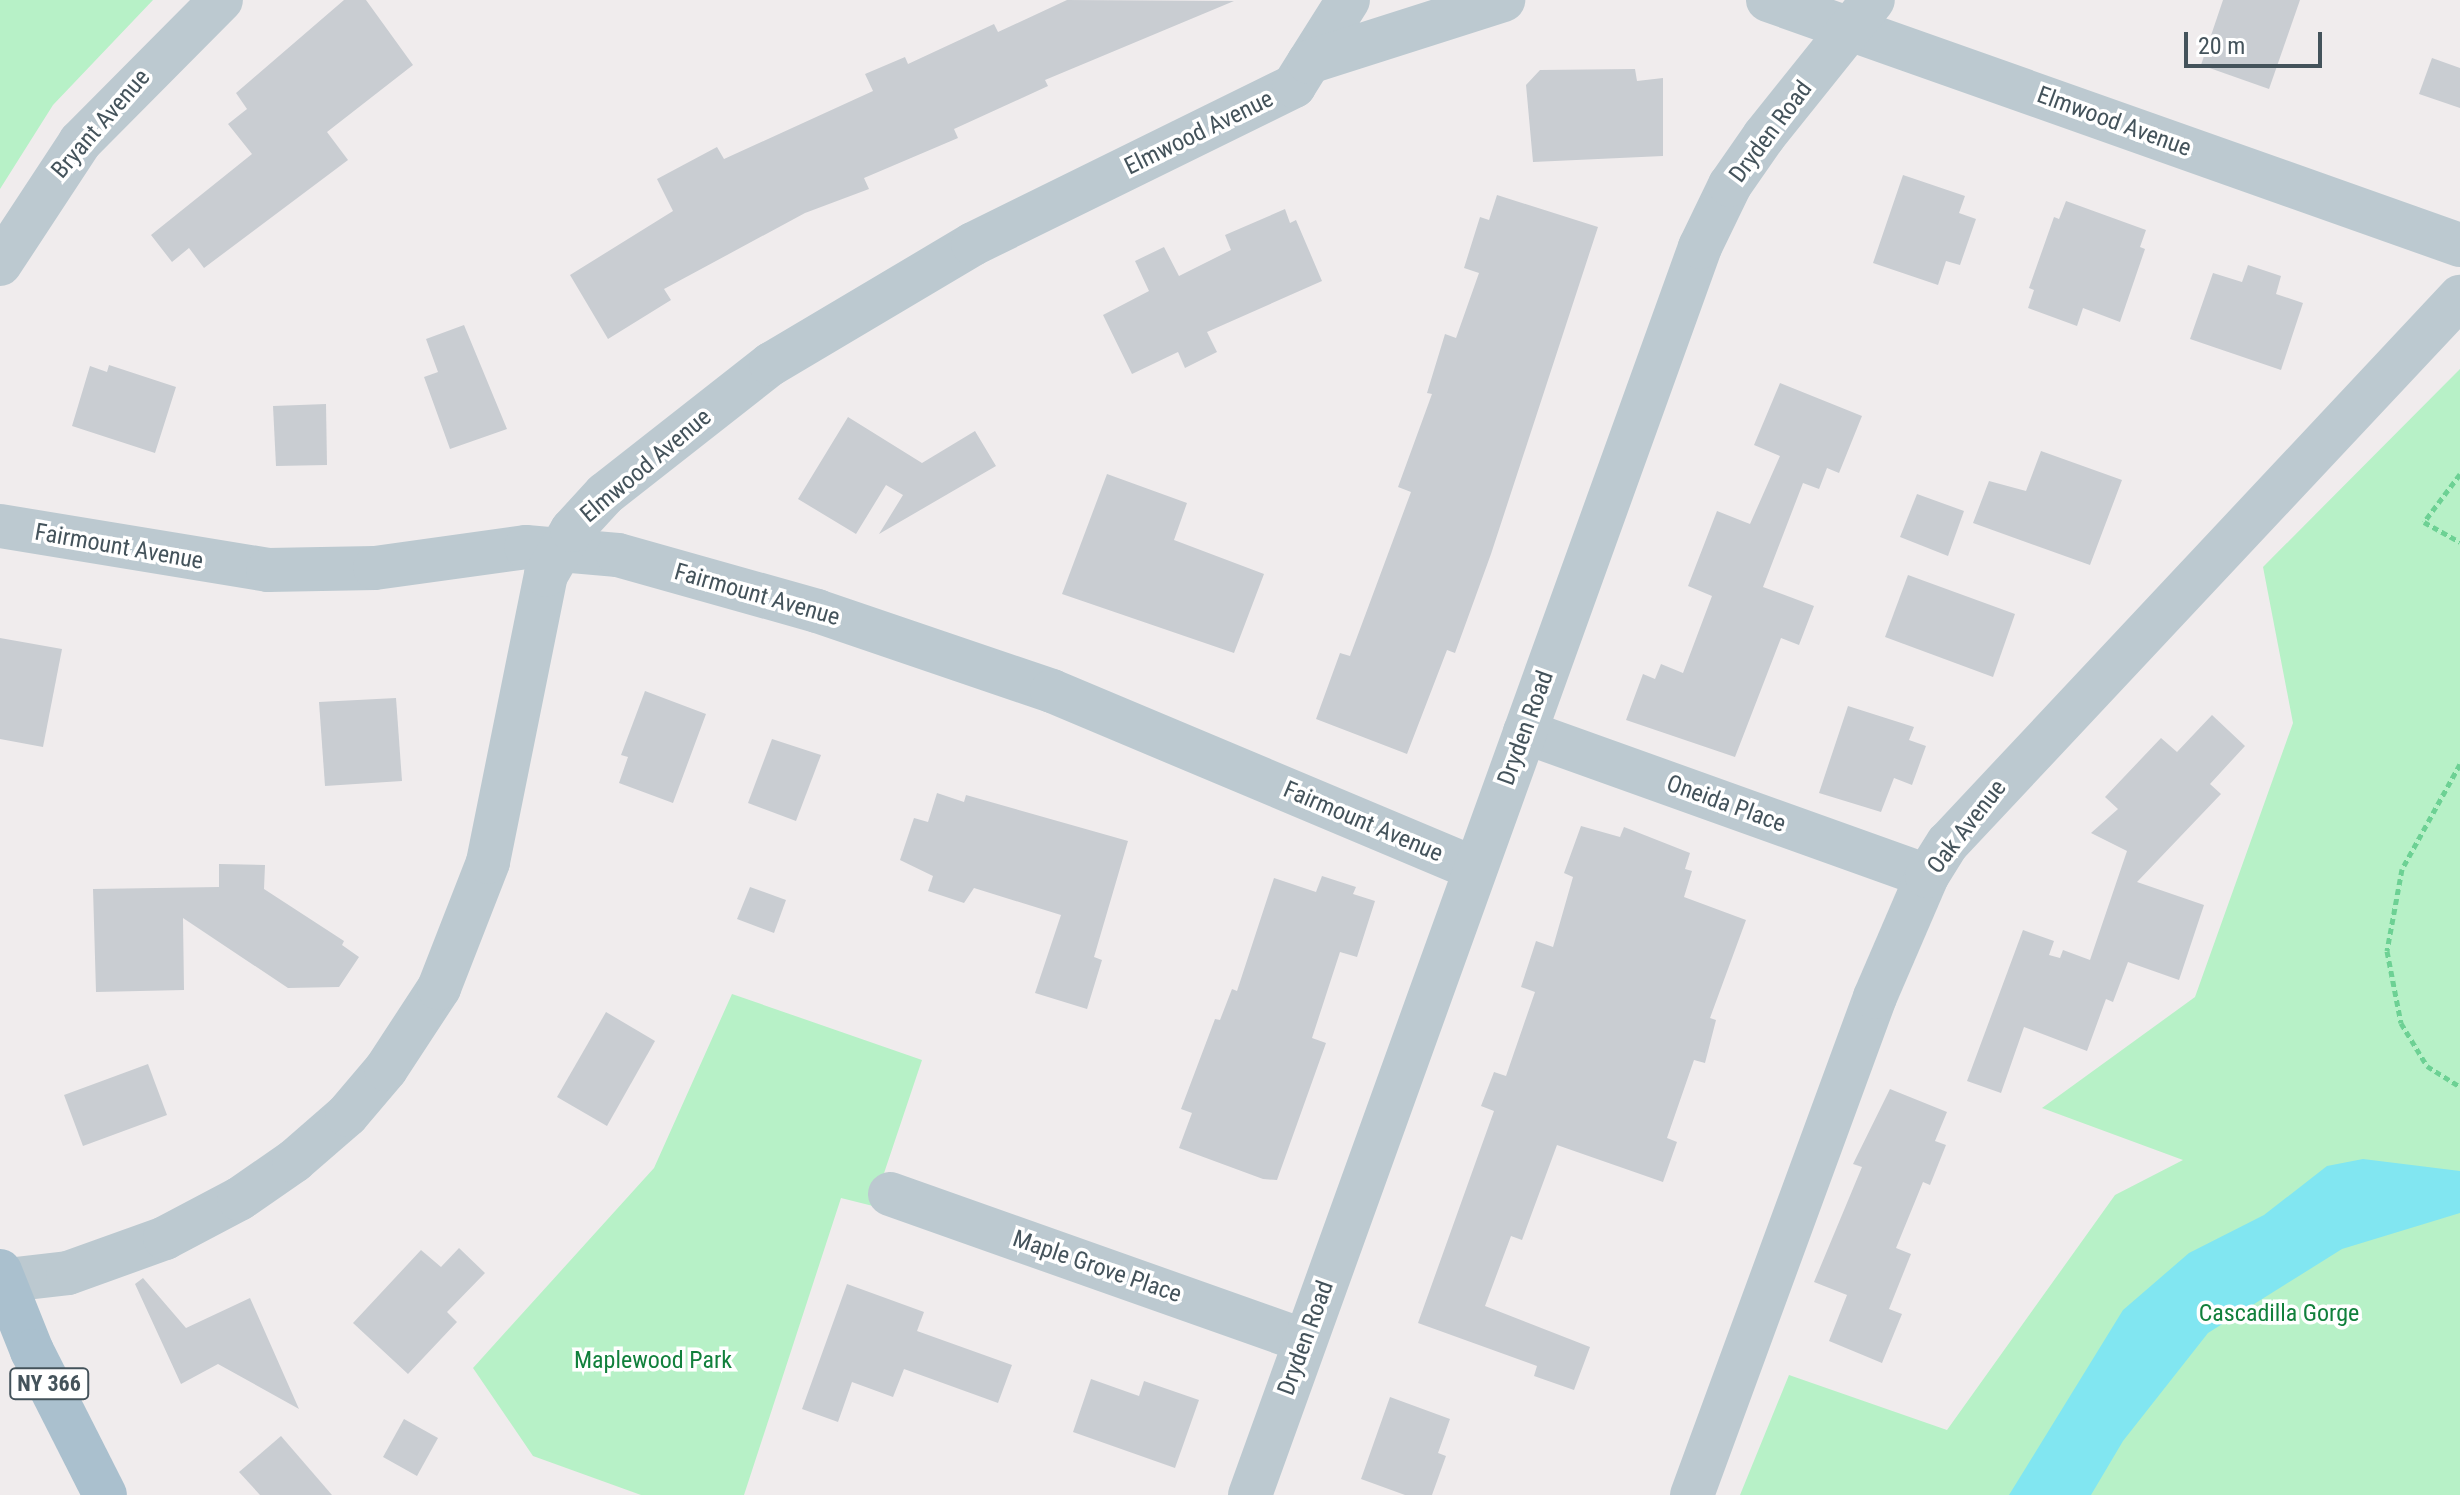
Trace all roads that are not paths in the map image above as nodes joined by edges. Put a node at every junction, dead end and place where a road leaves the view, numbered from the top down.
1 (1348, 0) edge
2 (1503, 0) edge
3 (1768, 0) edge
4 (209, 4) edge
5 (1861, 15) edge
6 (1309, 62) junction
7 (2460, 245) edge
8 (0, 264) edge
9 (2460, 297) edge
10 (0, 526) edge
11 (559, 548) junction
12 (1525, 732) junction
13 (1475, 869) junction
14 (1927, 876) junction
15 (890, 1194) dead end
16 (2, 1278) edge
17 (1305, 1341) junction
18 (105, 1495) edge
19 (1250, 1495) edge
20 (1692, 1495) edge

1 - 6 street, Elmwood Avenue
2 - 6 street
3 - 5 street, Elmwood Avenue
4 - 8 street, Bryant Avenue
5 - 7 street, Elmwood Avenue
5 - 12 street, Dryden Road
6 - 11 street, Elmwood Avenue
9 - 14 street, Oak Avenue
10 - 11 street, Fairmount Avenue
11 - 13 street, Fairmount Avenue
11 - 16 street, Elmwood Avenue
12 - 13 street, Dryden Road
12 - 14 street, Oneida Place
13 - 17 street, Dryden Road
14 - 20 street, Oak Avenue
15 - 17 street, Maple Grove Place
16 - 18 main road, NY 366
17 - 19 street, Dryden Road

